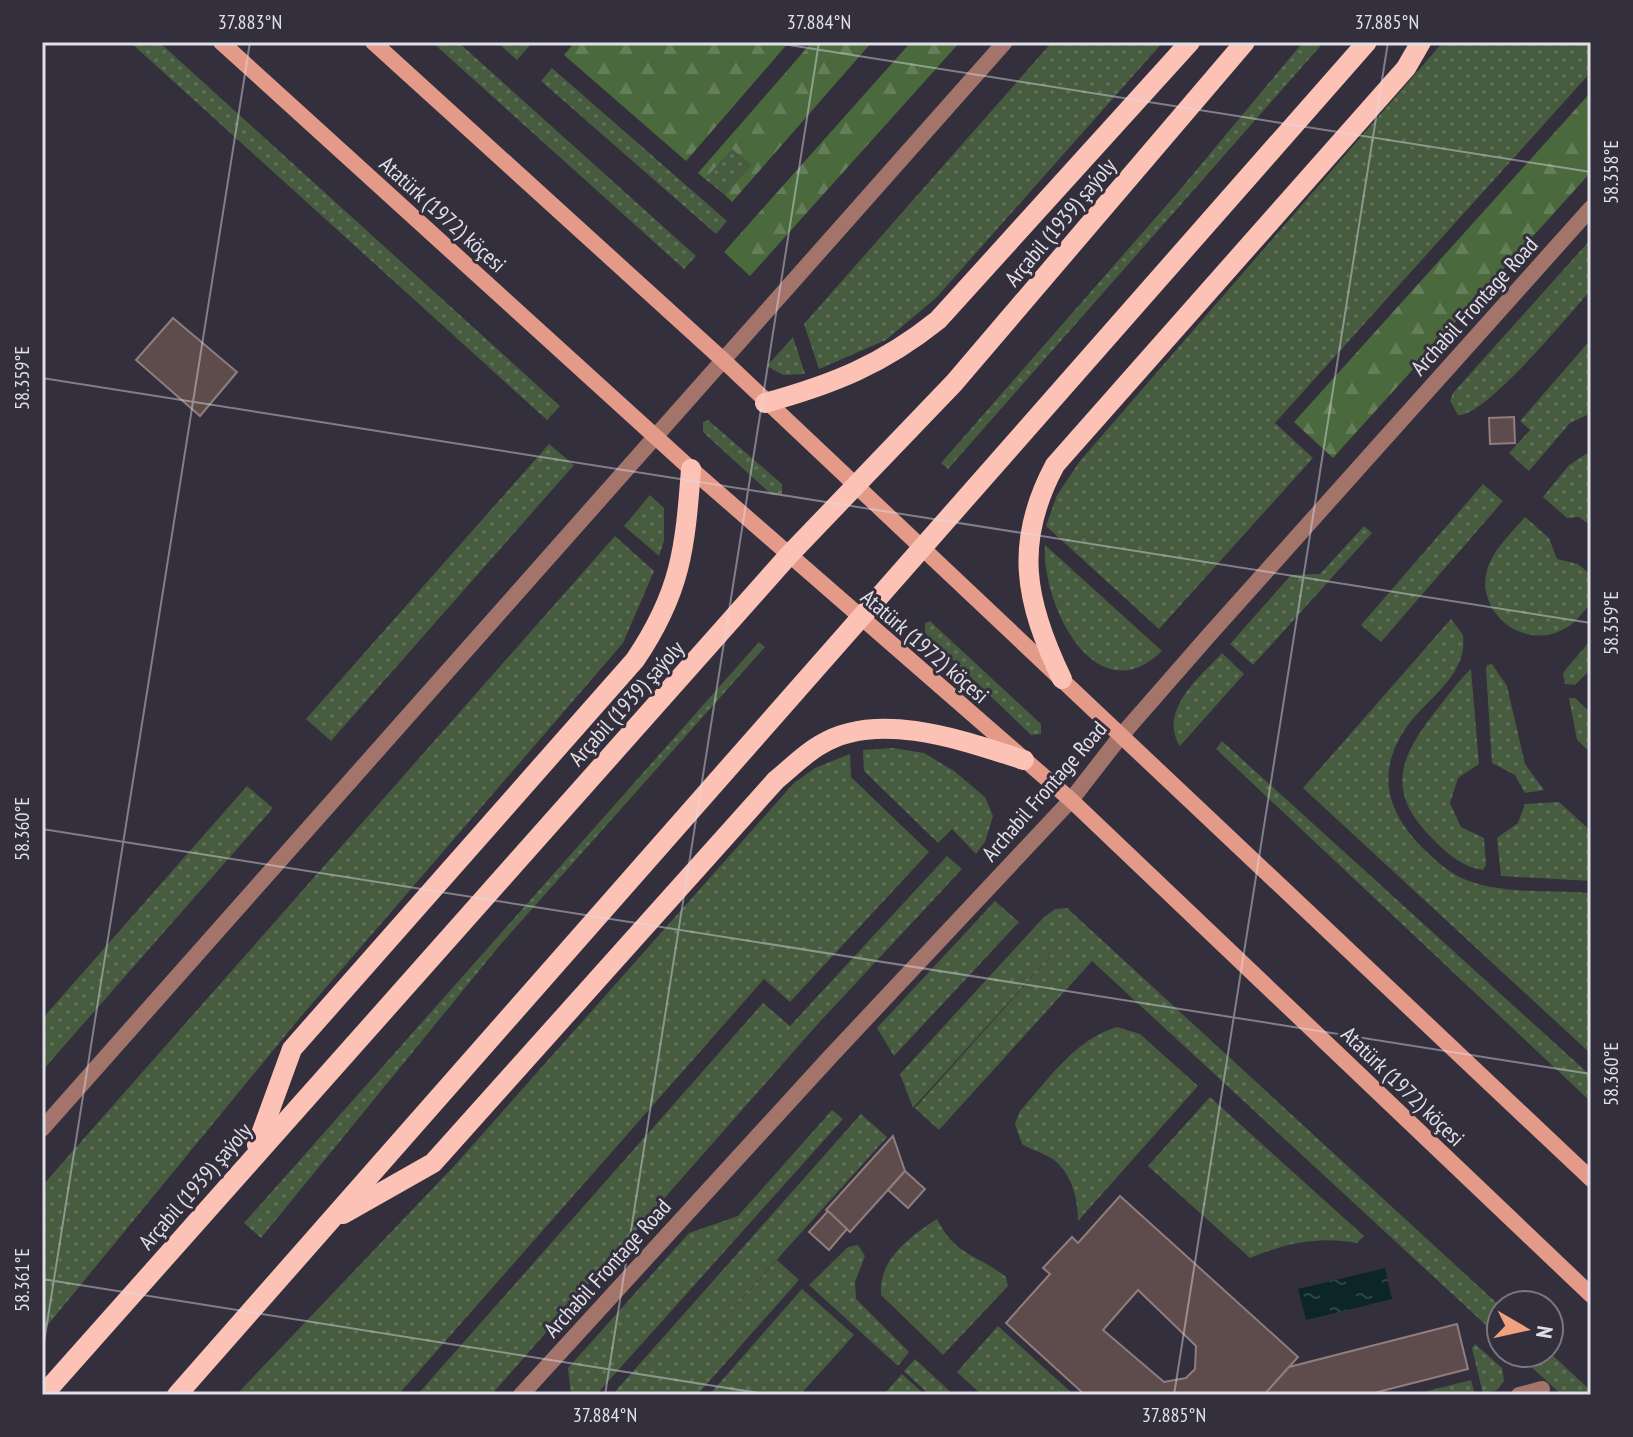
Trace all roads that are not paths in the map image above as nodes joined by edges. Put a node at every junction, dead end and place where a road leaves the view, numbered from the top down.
1 (221, 42) edge
2 (373, 42) edge
3 (1005, 42) edge
4 (1190, 42) edge
5 (1245, 42) edge
6 (1367, 42) edge
7 (1421, 42) edge
8 (1591, 208) edge
9 (723, 360) junction
10 (765, 403) junction
11 (657, 438) junction
12 (691, 469) junction
13 (856, 485) junction
14 (923, 551) junction
15 (789, 555) junction
16 (860, 620) junction
17 (1062, 679) junction
18 (1120, 737) junction
19 (1024, 760) junction
20 (1071, 800) junction
21 (42, 1129) edge
22 (253, 1157) junction
23 (1591, 1179) edge
24 (329, 1222) junction
25 (1591, 1295) edge
26 (1542, 1389) dead end
27 (43, 1395) edge
28 (177, 1395) edge
29 (521, 1395) edge
30 (1519, 1395) edge

1 - 11 main road, Atatürk (1972) köçesi
2 - 9 main road
3 - 9 street
4 - 10 main road
5 - 13 main road, Arçabil (1939) şaýoly
6 - 14 main road
7 - 17 main road
8 - 18 street, Archabil Frontage Road
9 - 10 main road
9 - 11 street
10 - 13 main road
11 - 12 main road, Atatürk (1972) köçesi
11 - 21 street
12 - 15 main road, Atatürk (1972) köçesi
12 - 22 main road
13 - 14 main road
13 - 15 main road, Arçabil (1939) şaýoly
14 - 16 main road
14 - 17 main road
15 - 16 main road, Atatürk (1972) köçesi
15 - 22 main road, Arçabil (1939) şaýoly
16 - 19 main road, Atatürk (1972) köçesi
16 - 24 main road
17 - 18 main road
18 - 20 street, Archabil Frontage Road
18 - 23 main road
19 - 20 main road, Atatürk (1972) köçesi
19 - 24 main road
20 - 25 main road, Atatürk (1972) köçesi
20 - 29 street, Archabil Frontage Road
22 - 27 main road, Arçabil (1939) şaýoly
24 - 28 main road
26 - 30 street

